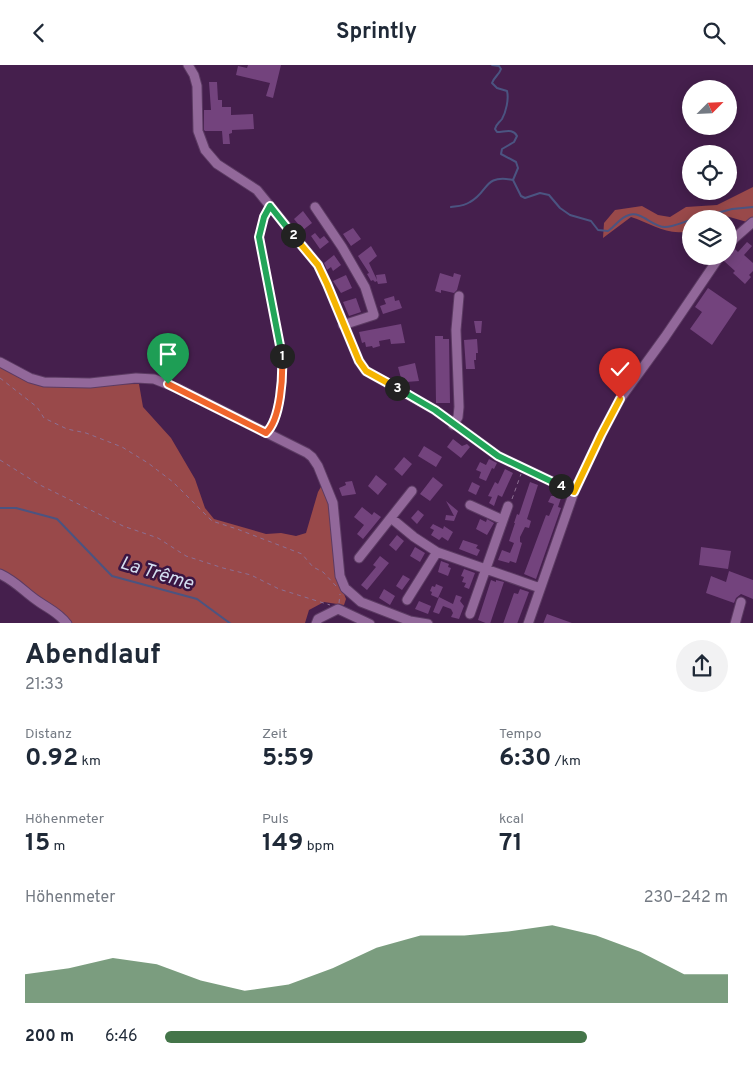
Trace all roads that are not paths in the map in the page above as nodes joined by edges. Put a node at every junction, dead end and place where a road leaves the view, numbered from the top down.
1 (188, 65) edge
2 (315, 207) dead end
3 (753, 222) edge
4 (737, 236) edge
5 (714, 265) edge
6 (459, 296) dead end
7 (343, 325) junction
8 (0, 362) edge
9 (453, 425) junction
10 (412, 491) dead end
11 (574, 492) junction
12 (470, 505) dead end
13 (508, 506) road end
14 (390, 518) junction
15 (503, 520) junction
16 (437, 552) junction
17 (359, 558) dead end
18 (485, 569) junction
19 (0, 574) edge
20 (540, 588) junction
21 (407, 600) dead end
22 (741, 602) dead end
23 (470, 614) dead end
24 (67, 623) edge
25 (316, 623) edge
26 (370, 623) edge
27 (428, 623) edge
28 (528, 623) edge
29 (735, 623) edge

1 - 7 street
2 - 7 street
3 - 4 street
5 - 11 street
6 - 9 street
7 - 9 street
8 - 27 street
9 - 11 street
10 - 14 street
11 - 20 street
12 - 15 street
13 - 15 street
14 - 16 street
14 - 17 street
15 - 18 street
16 - 18 street
16 - 21 street
18 - 20 street
18 - 23 street
19 - 24 street
20 - 28 street
22 - 29 street
25 - 26 street

